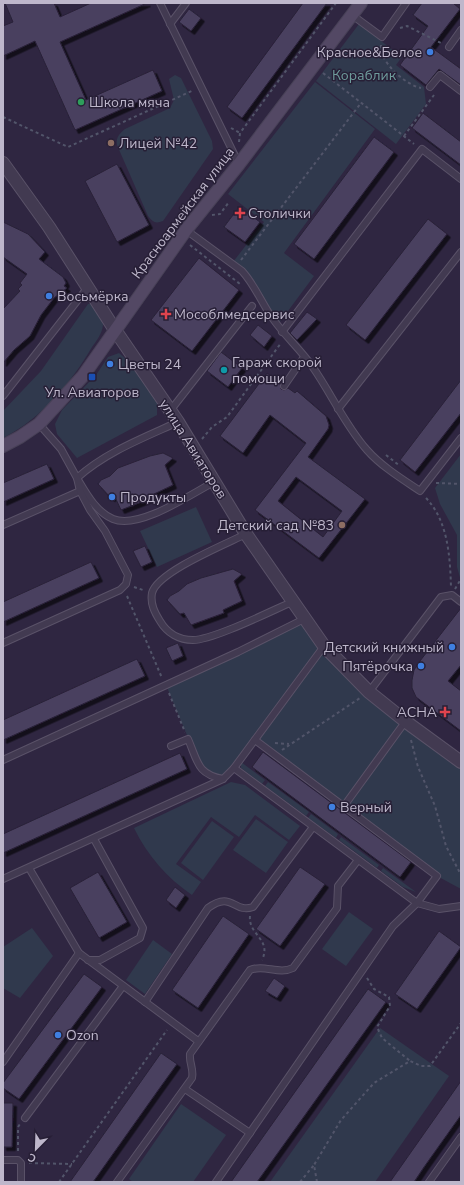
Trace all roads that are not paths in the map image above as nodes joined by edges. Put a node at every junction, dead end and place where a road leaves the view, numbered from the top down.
1 (160, 3) edge
2 (186, 3) edge
3 (361, 3) edge
4 (406, 3) edge
5 (352, 15) junction
6 (170, 24) junction
7 (461, 30) edge
8 (449, 47) road end
9 (430, 87) road end
10 (461, 91) edge
11 (3, 162) edge
12 (239, 164) junction
13 (461, 179) edge
14 (186, 230) junction
15 (461, 252) edge
16 (88, 287) junction
17 (252, 306) dead end
18 (114, 330) junction
19 (284, 334) junction
20 (304, 357) junction
21 (284, 386) dead end
22 (3, 396) edge
23 (338, 410) junction
24 (170, 411) junction
25 (178, 422) junction
26 (38, 424) junction
27 (461, 438) edge
28 (3, 446) edge
29 (76, 478) junction
30 (214, 482) junction
31 (80, 491) junction
32 (3, 525) edge
33 (246, 534) junction
34 (292, 602) junction
35 (461, 602) edge
36 (304, 619) junction
37 (3, 643) edge
38 (324, 646) junction
39 (369, 692) junction
40 (407, 723) junction
41 (253, 730) dead end
42 (257, 737) junction
43 (171, 746) dead end
44 (3, 760) edge
45 (461, 762) edge
46 (234, 768) junction
47 (223, 779) junction
48 (344, 806) junction
49 (313, 827) junction
50 (94, 839) junction
51 (358, 860) junction
52 (29, 868) junction
53 (3, 879) edge
54 (417, 903) junction
55 (461, 906) edge
56 (79, 953) junction
57 (88, 960) junction
58 (123, 986) junction
59 (145, 1002) junction
60 (198, 1041) junction
61 (3, 1062) edge
62 (185, 1089) junction
63 (25, 1118) road end
64 (250, 1133) junction
65 (461, 1137) edge
66 (3, 1160) edge
67 (21, 1182) edge
68 (117, 1182) edge
69 (216, 1182) edge
70 (429, 1182) edge

1 - 6 lane
2 - 6 lane
3 - 5 street, Красноармейская улица
4 - 5 lane
5 - 12 street, Красноармейская улица
6 - 12 lane
7 - 8 lane
9 - 10 lane
11 - 16 street, улица Авиаторов
12 - 14 street, Красноармейская улица
13 - 19 lane
14 - 18 street, Красноармейская улица
14 - 19 lane
15 - 23 lane
16 - 18 street, улица Авиаторов
16 - 22 lane
17 - 24 lane
18 - 24 street, улица Авиаторов
18 - 26 street, Красноармейская улица
19 - 20 lane
20 - 21 lane
20 - 23 lane
23 - 27 lane
24 - 25 street, улица Авиаторов
25 - 29 lane
25 - 30 street, улица Авиаторов
26 - 28 street, Красноармейская улица
26 - 29 lane
29 - 30 lane
29 - 31 lane
30 - 33 street, улица Авиаторов
31 - 32 lane
31 - 37 lane
33 - 34 street, улица Авиаторов
33 - 34 lane
34 - 36 street, улица Авиаторов
35 - 39 lane
36 - 38 street, улица Авиаторов
36 - 44 lane
38 - 39 street, улица Авиаторов
38 - 42 lane
39 - 40 street, улица Авиаторов
40 - 45 street, улица Авиаторов
40 - 48 lane
41 - 42 lane
42 - 46 lane
42 - 48 lane
43 - 47 lane
46 - 47 lane
46 - 49 lane
47 - 50 lane
48 - 54 lane
49 - 51 lane
49 - 59 lane
50 - 52 lane
50 - 57 lane
51 - 54 lane
51 - 60 lane
52 - 53 lane
52 - 56 lane
54 - 55 lane
54 - 64 lane
56 - 57 lane
56 - 61 lane
57 - 58 lane
58 - 59 lane
58 - 63 lane
59 - 60 lane
60 - 62 lane
62 - 64 lane
62 - 68 lane
64 - 69 lane
65 - 70 lane
66 - 67 lane

